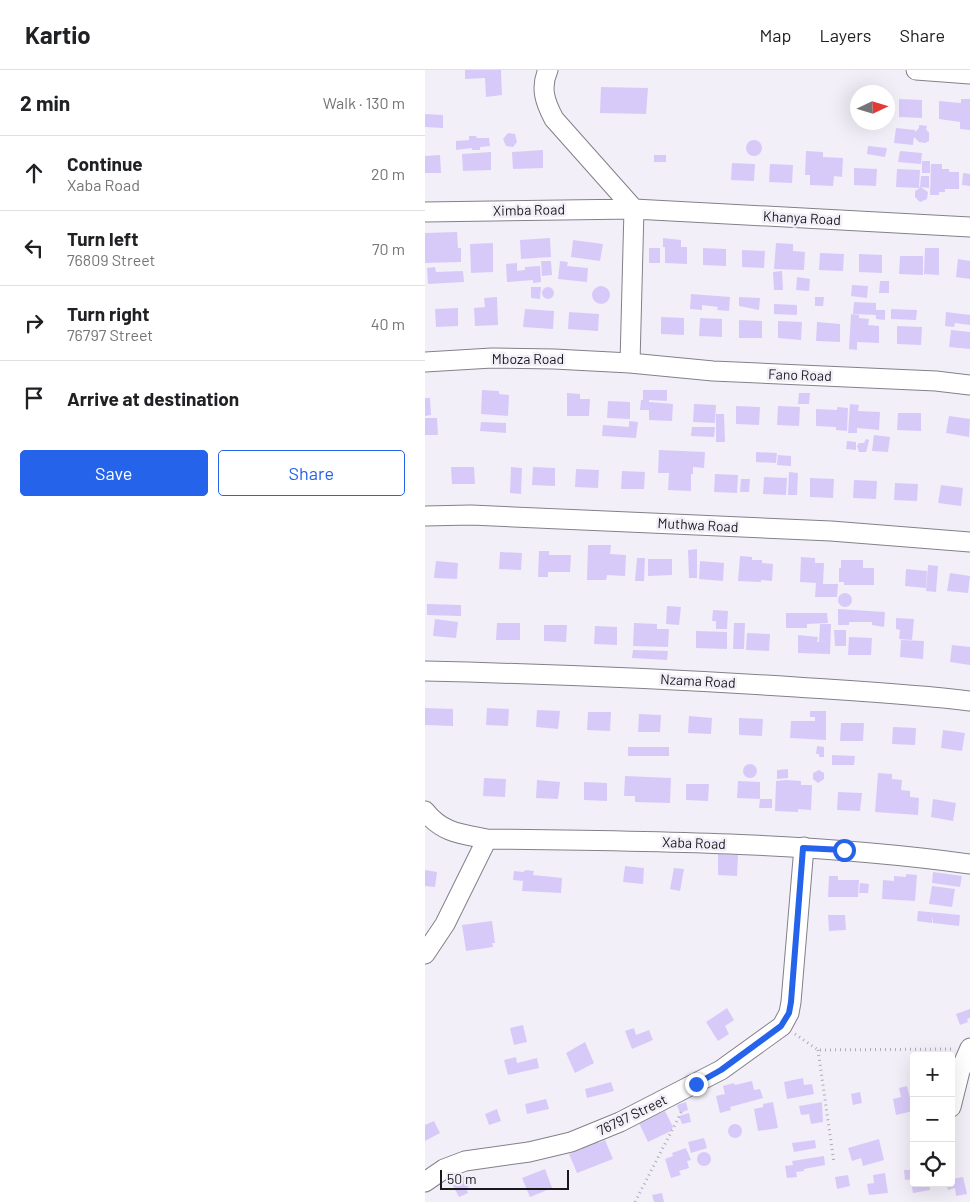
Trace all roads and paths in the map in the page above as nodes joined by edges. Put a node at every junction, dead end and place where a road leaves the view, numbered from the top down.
1 (548, 70) edge
2 (916, 70) edge
3 (970, 74) edge
4 (634, 209) junction
5 (425, 212) edge
6 (970, 227) edge
7 (425, 362) edge
8 (630, 363) junction
9 (970, 385) edge
10 (425, 516) edge
11 (970, 542) edge
12 (425, 671) edge
13 (970, 701) edge
14 (425, 811) edge
15 (487, 839) junction
16 (803, 848) junction
17 (970, 864) edge
18 (425, 954) edge
19 (781, 1026) junction
20 (970, 1048) edge
21 (818, 1050) junction
22 (696, 1084) junction
23 (954, 1097) edge
24 (834, 1162) dead end
25 (425, 1182) edge
26 (635, 1202) edge

1 - 4 street
2 - 3 street
4 - 5 street, Ximba Road
4 - 6 street, Khanya Road
4 - 8 street
7 - 8 street, Mboza Road
8 - 9 street, Fano Road
10 - 11 street, Muthwa Road
12 - 13 street, Nzama Road
14 - 15 street, Xaba Road
15 - 16 street, Xaba Road
15 - 18 street
16 - 17 street, Xaba Road
16 - 19 street
19 - 21 path
19 - 22 street, 76797 Street
20 - 21 path
20 - 23 street
21 - 24 path
22 - 25 street, 76797 Street
22 - 26 path

